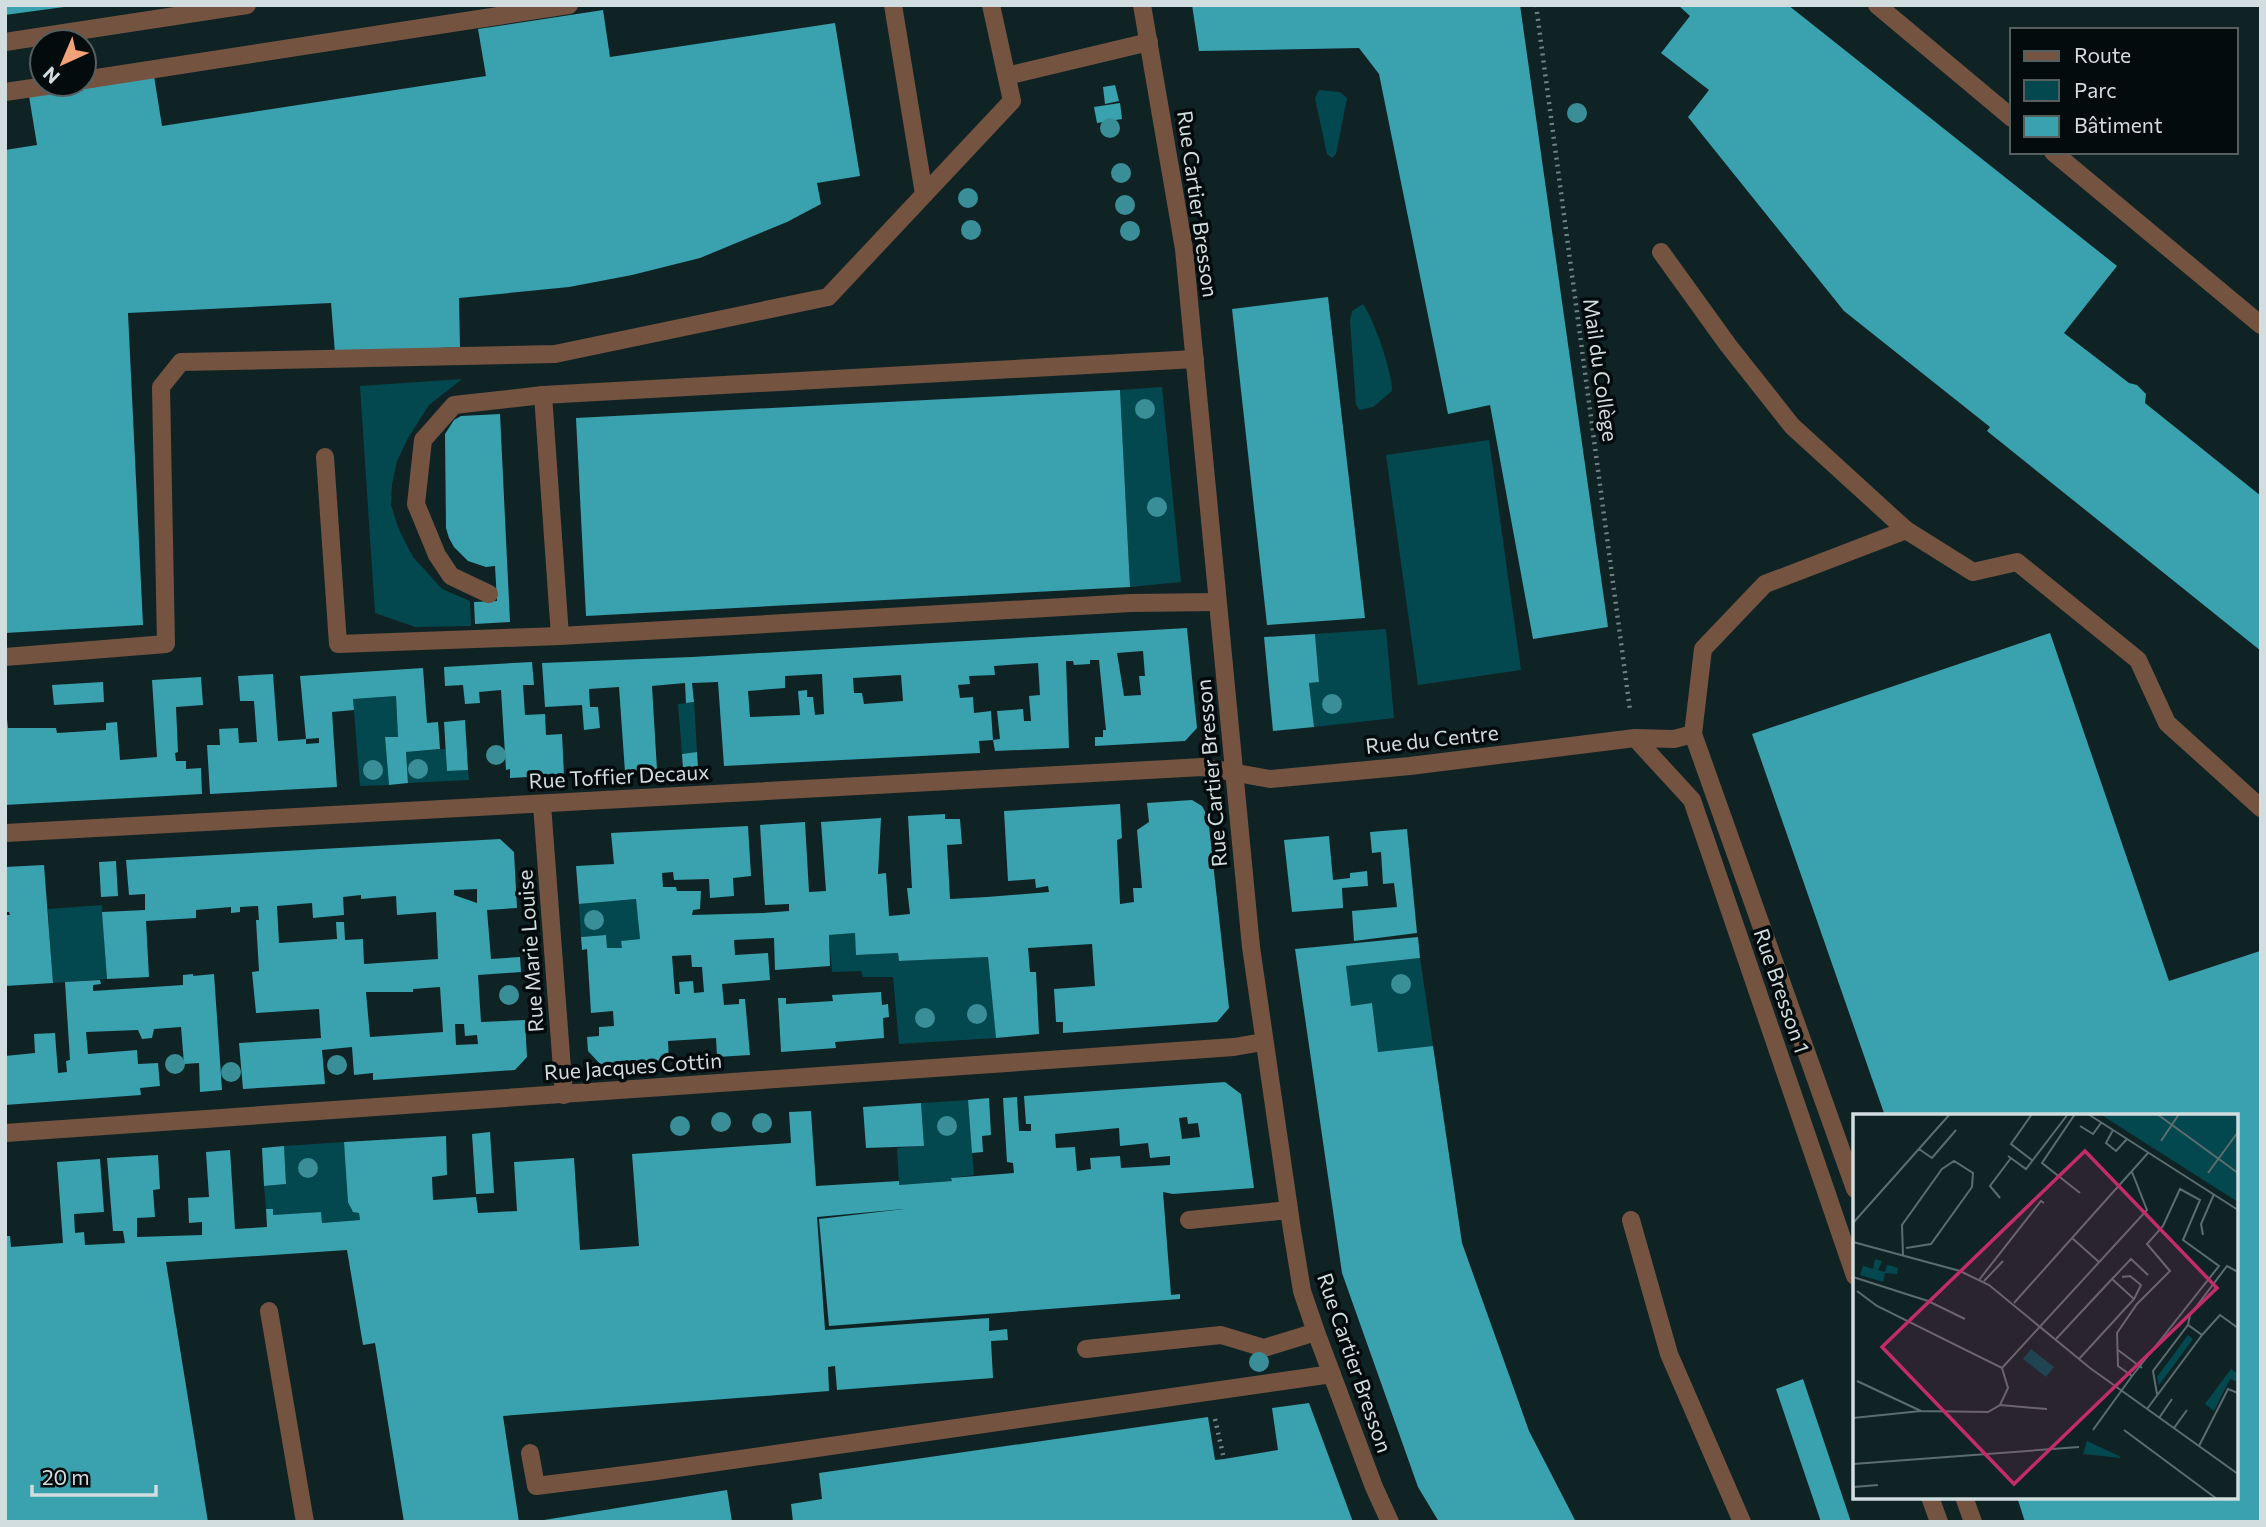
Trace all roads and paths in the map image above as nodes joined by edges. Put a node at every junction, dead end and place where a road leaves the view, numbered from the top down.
1 (247, 5) edge
2 (569, 5) edge
3 (894, 5) edge
4 (991, 5) edge
5 (1142, 5) edge
6 (1536, 5) edge
7 (1877, 5) edge
8 (5, 42) edge
9 (1149, 42) junction
10 (1007, 76) junction
11 (98, 78) edge
12 (28, 89) edge
13 (5, 93) edge
14 (2010, 116) edge
15 (2055, 154) edge
16 (924, 194) junction
17 (1661, 251) dead end
18 (2261, 325) edge
19 (1195, 359) junction
20 (543, 395) junction
21 (325, 457) dead end
22 (1906, 530) junction
23 (489, 594) dead end
24 (1217, 602) junction
25 (560, 636) junction
26 (5, 657) edge
27 (1693, 734) junction
28 (1635, 738) junction
29 (1234, 773) junction
30 (542, 805) junction
31 (2261, 807) edge
32 (5, 833) edge
33 (1263, 1042) junction
34 (564, 1095) junction
35 (5, 1133) edge
36 (1853, 1183) edge
37 (1289, 1210) junction
38 (1189, 1220) dead end
39 (1632, 1220) dead end
40 (1853, 1270) edge
41 (269, 1311) dead end
42 (1316, 1332) junction
43 (1086, 1349) dead end
44 (1332, 1374) junction
45 (1209, 1391) junction
46 (530, 1452) dead end
47 (1224, 1459) dead end
48 (1931, 1499) edge
49 (1965, 1499) edge
50 (305, 1522) edge
51 (1390, 1522) edge
52 (1742, 1522) edge
53 (1939, 1522) edge
54 (1973, 1522) edge

1 - 8 street
2 - 11 street
3 - 16 street
4 - 10 street
5 - 9 street, Rue Cartier Bresson
6 - 28 path, Mail du Collège
7 - 14 street
9 - 10 street
9 - 19 street, Rue Cartier Bresson
10 - 16 street
12 - 13 street
15 - 18 street
16 - 26 street
17 - 22 street
19 - 20 street
19 - 24 street, Rue Cartier Bresson
20 - 23 street
20 - 25 street
21 - 25 street
22 - 27 street
22 - 31 street
24 - 25 street
24 - 29 street, Rue Cartier Bresson
27 - 28 street, Rue du Centre
27 - 36 street
28 - 29 street, Rue du Centre
28 - 40 street, Rue Bresson 1
29 - 30 street, Rue Toffier Decaux
29 - 33 street, Rue Cartier Bresson
30 - 32 street, Rue Toffier Decaux
30 - 34 street, Rue Marie Louise
33 - 34 street, Rue Jacques Cottin
33 - 37 street, Rue Cartier Bresson
34 - 35 street, Rue Jacques Cottin
37 - 38 street
37 - 42 street, Rue Cartier Bresson
39 - 52 street
41 - 50 street
42 - 43 street
42 - 44 street, Rue Cartier Bresson
44 - 45 street
44 - 51 street, Rue Cartier Bresson
45 - 46 street
45 - 47 path
48 - 53 street
49 - 54 street

